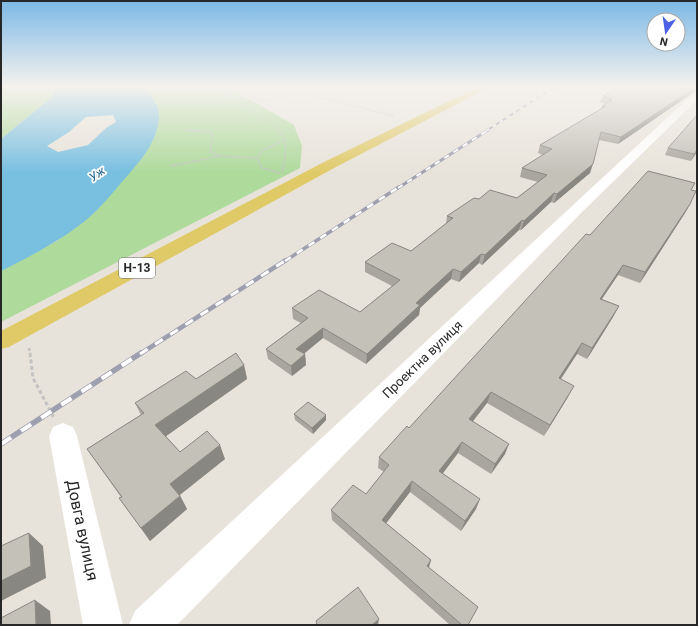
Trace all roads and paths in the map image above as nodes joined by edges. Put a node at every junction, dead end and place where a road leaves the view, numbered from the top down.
1 (259, 115) edge
2 (389, 115) edge
3 (429, 115) edge
4 (676, 115) edge
5 (416, 122) junction
6 (186, 130) dead end
7 (284, 140) junction
8 (220, 156) junction
9 (257, 158) junction
10 (171, 166) dead end
11 (281, 173) junction
12 (298, 182) junction
13 (26, 327) junction
14 (1, 341) edge
15 (63, 436) joint
16 (103, 625) edge
17 (149, 625) edge

1 - 7 path
2 - 5 path
3 - 5 main road, Н-13
4 - 17 street, Проектна вулиця
5 - 12 main road, Н-13
6 - 8 path
7 - 9 path
7 - 11 path
8 - 9 path
8 - 10 path
9 - 11 path
11 - 12 path
12 - 13 main road, Н-13
13 - 14 main road, Н-13
13 - 15 path
15 - 16 street, Довга вулиця

